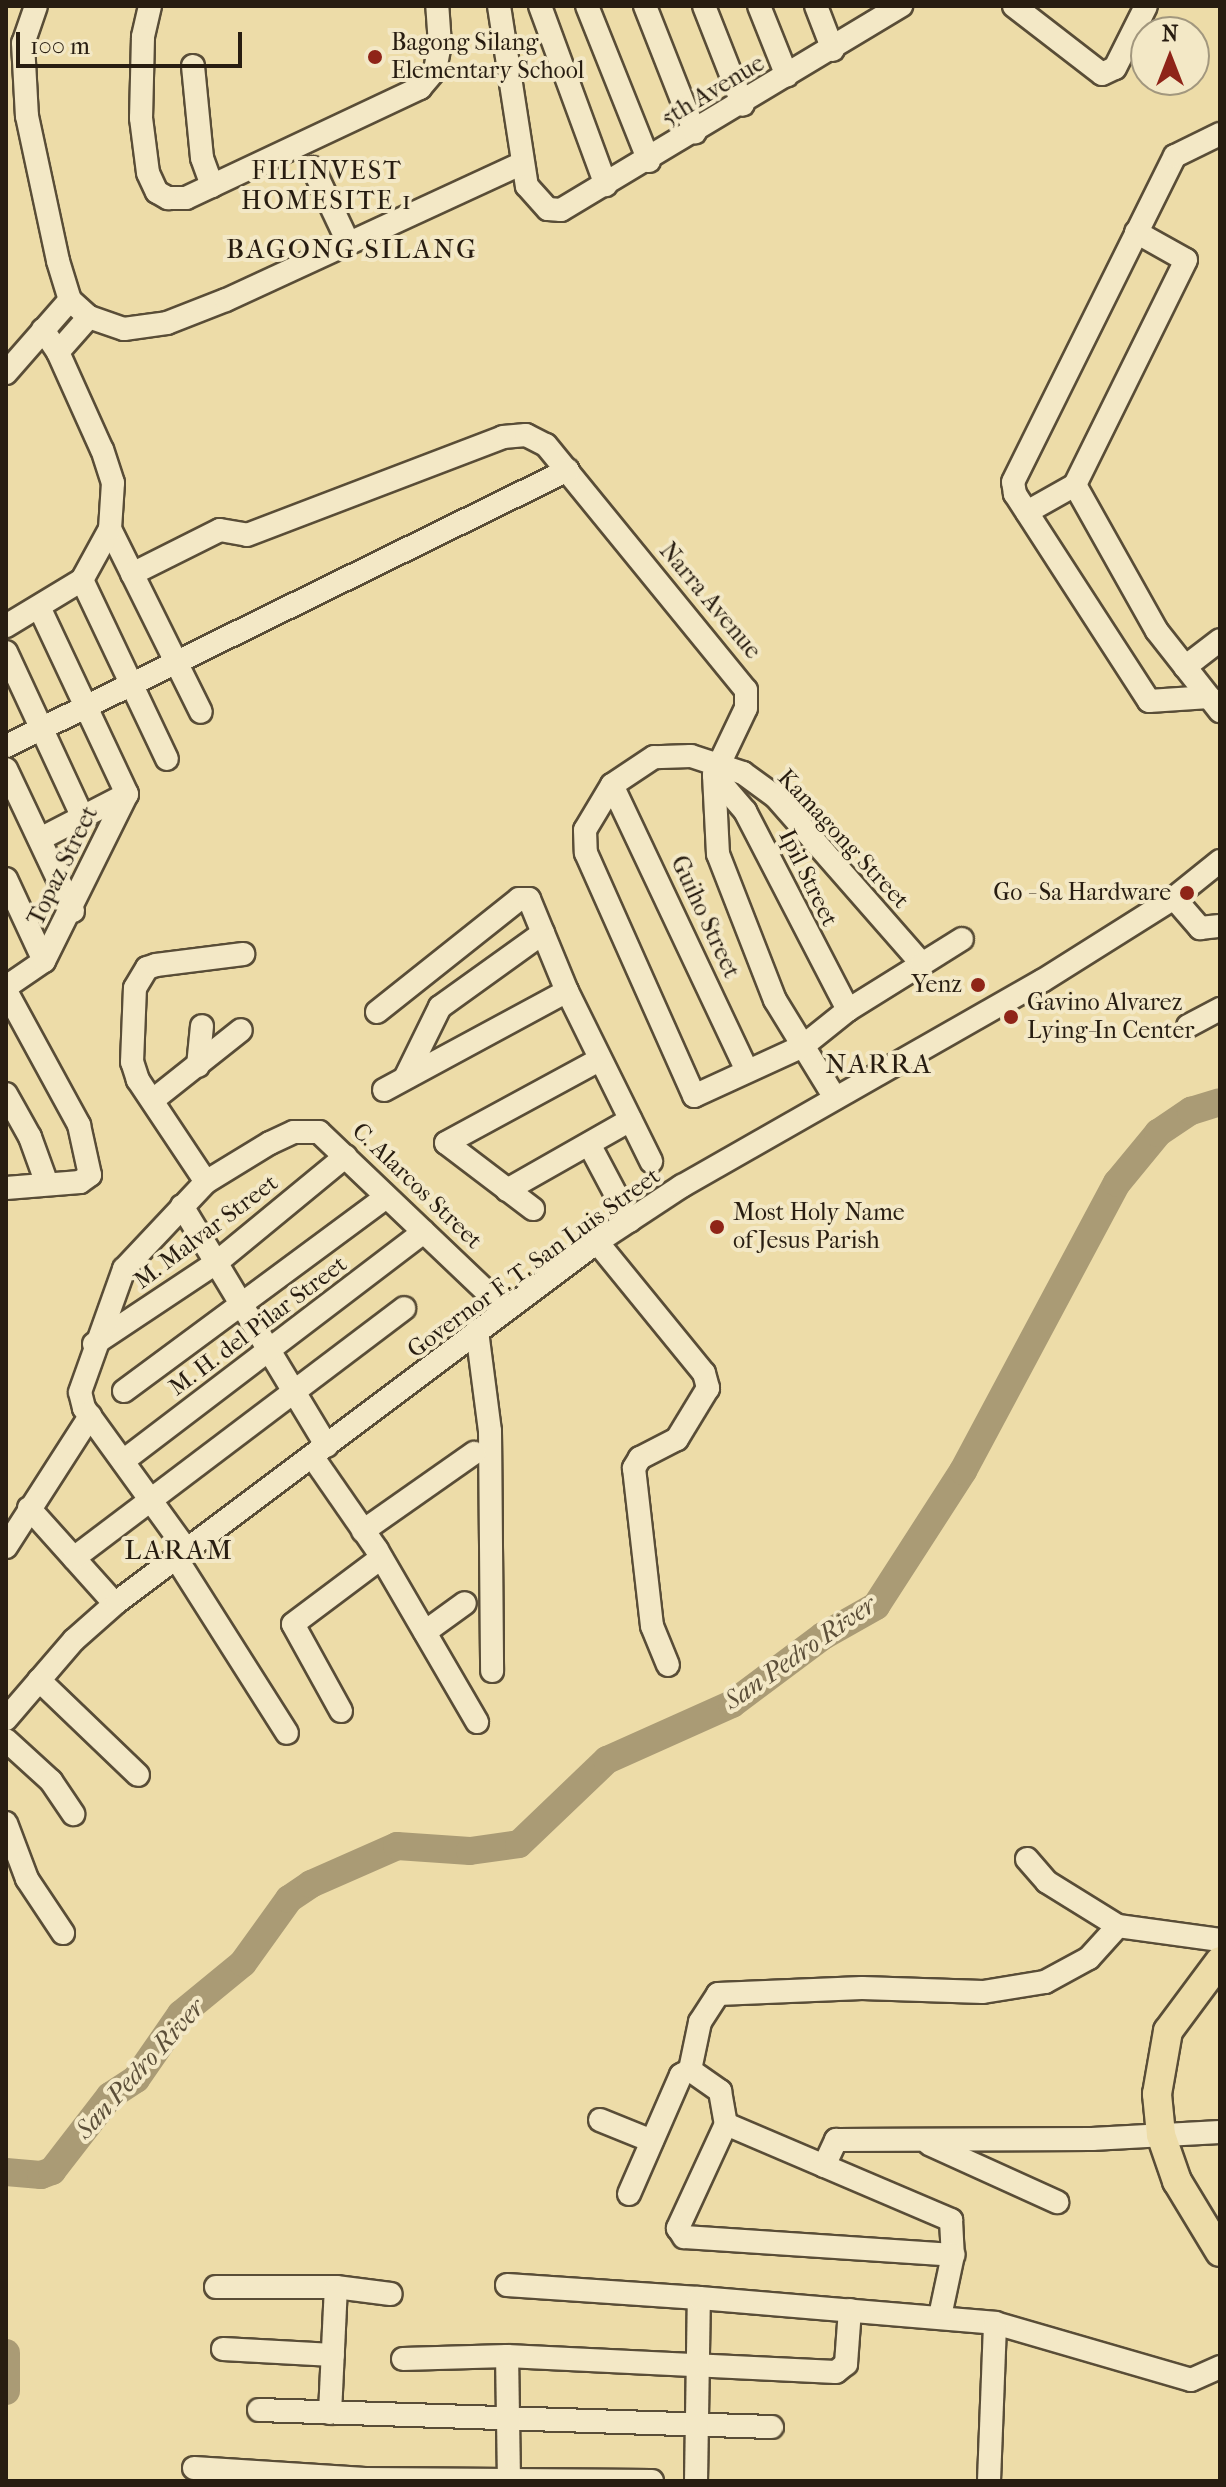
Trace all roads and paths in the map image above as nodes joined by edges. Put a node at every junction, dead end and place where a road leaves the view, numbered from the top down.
1 (36, 6) edge
2 (150, 6) edge
3 (437, 6) edge
4 (499, 6) edge
5 (540, 6) edge
6 (587, 6) edge
7 (645, 6) edge
8 (704, 6) edge
9 (759, 6) edge
10 (816, 6) edge
11 (901, 6) edge
12 (1014, 6) edge
13 (1146, 6) edge
14 (833, 50) junction
15 (193, 66) dead end
16 (787, 76) junction
17 (743, 105) junction
18 (695, 133) junction
19 (325, 134) junction
20 (1220, 134) edge
21 (279, 155) junction
22 (649, 161) junction
23 (522, 163) junction
24 (313, 168) junction
25 (606, 185) junction
26 (212, 186) junction
27 (1136, 232) junction
28 (348, 242) junction
29 (70, 300) junction
30 (89, 317) junction
31 (43, 330) junction
32 (58, 352) junction
33 (6, 373) edge
34 (568, 470) junction
35 (1075, 485) junction
36 (1027, 512) junction
37 (110, 529) junction
38 (132, 574) junction
39 (82, 580) junction
40 (40, 609) junction
41 (6, 626) edge
42 (1220, 640) edge
43 (6, 652) edge
44 (177, 662) junction
45 (1185, 667) junction
46 (132, 684) junction
47 (1214, 704) edge
48 (87, 707) junction
49 (201, 712) dead end
50 (41, 728) junction
51 (6, 746) edge
52 (167, 759) dead end
53 (6, 769) edge
54 (715, 769) junction
55 (612, 785) junction
56 (127, 794) junction
57 (82, 816) junction
58 (40, 839) junction
59 (1220, 861) edge
60 (6, 879) edge
61 (1174, 898) junction
62 (73, 911) junction
63 (1220, 926) edge
64 (543, 933) junction
65 (962, 939) dead end
66 (243, 954) dead end
67 (44, 961) junction
68 (922, 964) junction
69 (6, 989) edge
70 (567, 991) junction
71 (1220, 1009) edge
72 (848, 1010) junction
73 (377, 1012) dead end
74 (202, 1026) dead end
75 (1188, 1026) dead end
76 (241, 1030) dead end
77 (803, 1046) junction
78 (599, 1060) junction
79 (198, 1066) junction
80 (747, 1071) junction
81 (406, 1076) junction
82 (384, 1090) dead end
83 (6, 1094) edge
84 (835, 1098) junction
85 (153, 1100) junction
86 (630, 1120) junction
87 (589, 1144) junction
88 (346, 1156) junction
89 (651, 1161) dead end
90 (206, 1182) junction
91 (47, 1184) junction
92 (6, 1188) edge
93 (507, 1190) junction
94 (386, 1197) junction
95 (182, 1206) junction
96 (533, 1209) dead end
97 (630, 1221) junction
98 (424, 1232) junction
99 (597, 1242) junction
100 (216, 1263) junction
101 (241, 1306) junction
102 (404, 1308) dead end
103 (506, 1310) junction
104 (477, 1331) junction
105 (94, 1344) junction
106 (269, 1351) junction
107 (124, 1391) dead end
108 (294, 1394) junction
109 (90, 1416) junction
110 (319, 1451) junction
111 (474, 1453) dead end
112 (123, 1461) junction
113 (150, 1500) junction
114 (29, 1508) junction
115 (363, 1531) junction
116 (6, 1547) edge
117 (181, 1554) junction
118 (74, 1558) junction
119 (381, 1558) junction
120 (107, 1595) dead end
121 (465, 1603) dead end
122 (425, 1632) junction
123 (668, 1665) dead end
124 (492, 1671) dead end
125 (39, 1680) junction
126 (341, 1711) dead end
127 (6, 1719) edge
128 (477, 1722) dead end
129 (287, 1733) dead end
130 (6, 1740) edge
131 (138, 1775) dead end
132 (73, 1814) dead end
133 (6, 1823) edge
134 (1027, 1859) dead end
135 (1118, 1926) junction
136 (63, 1933) dead end
137 (1220, 1940) edge
138 (1220, 1961) edge
139 (690, 2070) junction
140 (600, 2120) dead end
141 (726, 2124) junction
142 (1220, 2132) edge
143 (1161, 2135) junction
144 (921, 2140) junction
145 (652, 2141) junction
146 (824, 2166) junction
147 (629, 2194) dead end
148 (1057, 2202) dead end
149 (1220, 2252) edge
150 (953, 2255) junction
151 (507, 2285) dead end
152 (216, 2287) dead end
153 (336, 2287) junction
154 (391, 2294) dead end
155 (699, 2298) junction
156 (850, 2310) junction
157 (940, 2316) junction
158 (995, 2323) junction
159 (223, 2349) dead end
160 (333, 2355) junction
161 (507, 2356) junction
162 (403, 2359) dead end
163 (698, 2365) junction
164 (1220, 2367) edge
165 (259, 2410) dead end
166 (330, 2413) junction
167 (512, 2418) junction
168 (695, 2423) junction
169 (772, 2427) dead end
170 (194, 2468) dead end
171 (509, 2479) edge
172 (652, 2481) edge
173 (696, 2481) edge
174 (989, 2481) edge

1 - 29 street
2 - 26 street
3 - 19 street
4 - 23 street
5 - 25 street
6 - 22 street
7 - 18 street
8 - 17 street
9 - 16 street
10 - 14 street
11 - 14 street, 5th Avenue
12 - 13 street
14 - 16 street, 5th Avenue
15 - 26 street
16 - 17 street, 5th Avenue
17 - 18 street, 5th Avenue
18 - 22 street, 5th Avenue
19 - 21 street
19 - 24 street
20 - 27 street
21 - 24 street
21 - 26 street
22 - 25 street, 5th Avenue
23 - 25 street, 5th Avenue
23 - 28 street
24 - 28 street
27 - 35 street
27 - 36 street
28 - 30 street
29 - 30 street
29 - 31 street
30 - 32 street
31 - 32 street
31 - 33 street
32 - 37 street
34 - 38 street, Narra Avenue
34 - 44 street
34 - 54 street, Narra Avenue
35 - 36 street
35 - 45 street
36 - 47 street
37 - 38 street
37 - 39 street
38 - 44 street
39 - 40 street
39 - 46 street
40 - 41 street
40 - 48 street, Topaz Street
42 - 45 street
43 - 50 street
44 - 46 street
44 - 49 street
45 - 47 street
46 - 48 street
46 - 52 street
48 - 50 street
48 - 56 street, Topaz Street
50 - 51 street
50 - 57 street
53 - 58 street
54 - 55 street, Kamagong Street
54 - 68 street, Kamagong Street
54 - 72 street, Ipil Street
54 - 77 street
55 - 80 street, Guiho Street
55 - 80 street
56 - 57 street
56 - 62 street, Topaz Street
57 - 58 street
58 - 62 street
59 - 61 street, Governor F. T. San Luis Street
60 - 67 street
61 - 63 street
61 - 84 street, Governor F. T. San Luis Street
62 - 67 street, Topaz Street
64 - 70 street
64 - 73 street
64 - 81 street
65 - 68 street
66 - 85 street
67 - 69 street, Topaz Street
68 - 72 street
69 - 91 street
70 - 78 street
70 - 81 street
71 - 75 street
72 - 77 street
74 - 79 street
76 - 79 street
77 - 80 street
77 - 84 street
78 - 86 street
78 - 93 street
79 - 85 street
81 - 82 street
83 - 91 street
84 - 97 street, Governor F. T. San Luis Street
85 - 90 street
86 - 87 street
86 - 89 street
87 - 93 street
87 - 97 street
88 - 90 street, C. Alarcos Street
88 - 94 street, C. Alarcos Street
88 - 100 street, M. Malvar Street
90 - 95 street, C. Alarcos Street
91 - 92 street
93 - 96 street
94 - 98 street, C. Alarcos Street
94 - 101 street
95 - 100 street
95 - 105 street, C. Alarcos Street
97 - 99 street, Governor F. T. San Luis Street
98 - 103 street, C. Alarcos Street
98 - 106 street, M. H. del Pilar Street
99 - 103 street, Governor F. T. San Luis Street
99 - 123 street
100 - 101 street
100 - 105 street, M. Malvar Street
101 - 106 street
101 - 107 street
102 - 108 street
103 - 104 street, Governor F. T. San Luis Street
104 - 110 street, Governor F. T. San Luis Street
104 - 124 street
105 - 109 street, C. Alarcos Street
106 - 108 street
106 - 112 street, M. H. del Pilar Street
108 - 110 street
108 - 113 street
109 - 112 street, C. Alarcos Street
109 - 114 street
110 - 115 street
110 - 117 street, Governor F. T. San Luis Street
111 - 115 street
112 - 113 street, C. Alarcos Street
113 - 117 street, C. Alarcos Street
113 - 118 street
114 - 116 street
114 - 118 street
115 - 119 street
117 - 125 street, Governor F. T. San Luis Street
117 - 129 street, C. Alarcos Street
118 - 120 street
119 - 122 street
119 - 126 street
121 - 122 street
122 - 128 street
125 - 127 street, Governor F. T. San Luis Street
125 - 131 street
130 - 132 street
133 - 136 street
134 - 135 street
135 - 137 street
135 - 139 street
138 - 143 main road
139 - 141 street
139 - 145 street
140 - 145 street
141 - 146 street
141 - 150 street
142 - 143 street
143 - 144 street
143 - 149 main road
144 - 146 street
144 - 148 street
145 - 147 street
146 - 150 street
150 - 157 street
151 - 155 street
152 - 153 street
153 - 154 street
153 - 160 street
155 - 156 street
155 - 163 street
156 - 157 street
156 - 163 street
157 - 158 street
158 - 164 street
158 - 174 street
159 - 160 street
160 - 166 street
161 - 162 street
161 - 163 street
161 - 167 street
163 - 168 street
165 - 166 street
166 - 167 street
167 - 168 street
167 - 171 street
168 - 169 street
168 - 173 street
170 - 171 street
171 - 172 street

